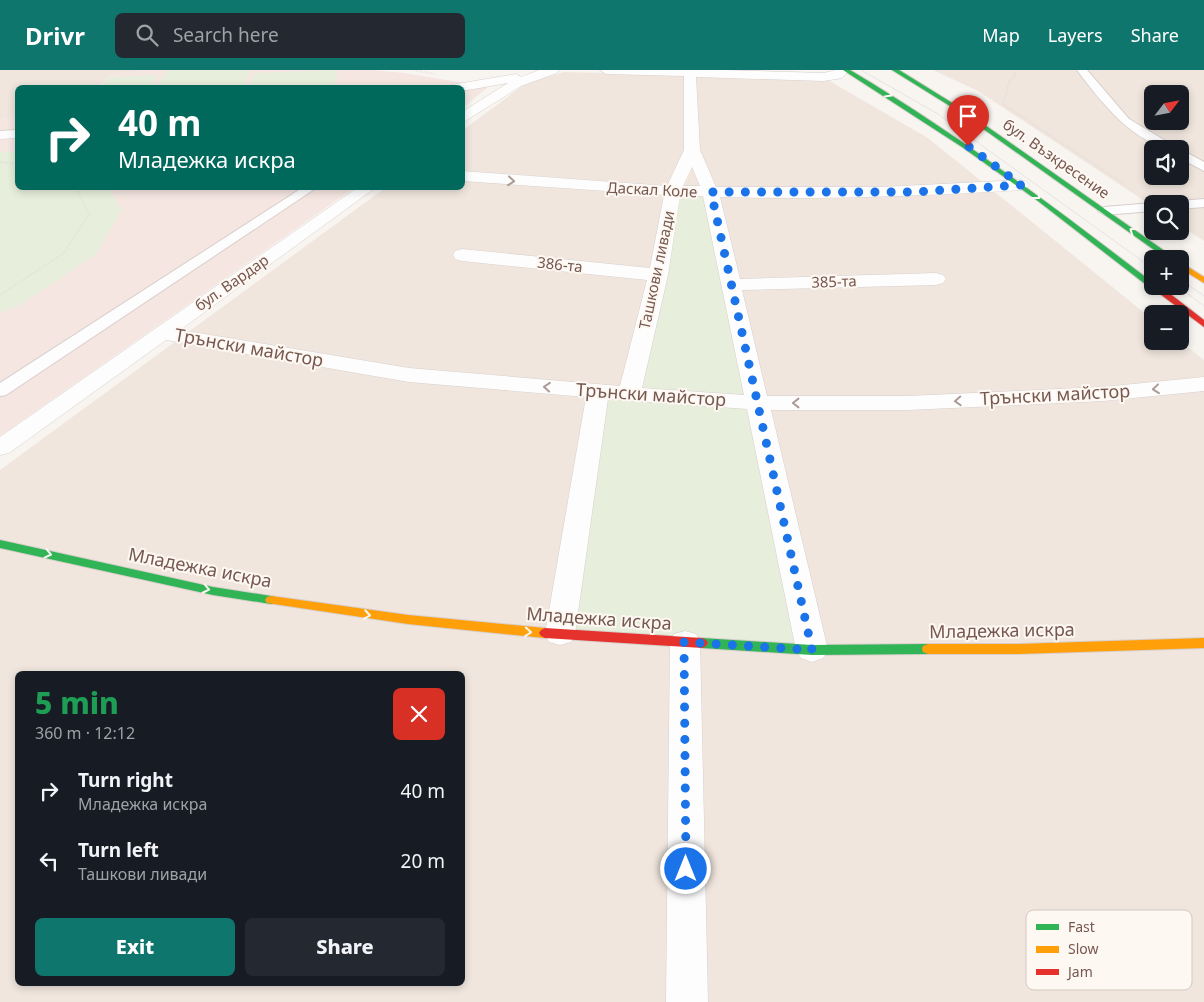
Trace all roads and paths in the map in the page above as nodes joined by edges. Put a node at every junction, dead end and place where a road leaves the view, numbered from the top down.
1 (553, 70) edge
2 (606, 70) edge
3 (845, 70) edge
4 (895, 70) edge
5 (1016, 70) edge
6 (1082, 70) edge
7 (690, 73) junction
8 (532, 75) junction
9 (465, 86) edge
10 (465, 116) edge
11 (15, 134) edge
12 (0, 135) edge
13 (1158, 140) edge
14 (692, 150) junction
15 (1189, 158) edge
16 (0, 162) edge
17 (15, 164) edge
18 (1204, 167) edge
19 (465, 176) edge
20 (1021, 185) junction
21 (1128, 187) dead end
22 (77, 190) edge
23 (307, 190) edge
24 (364, 190) edge
25 (673, 190) junction
26 (711, 192) junction
27 (1204, 203) edge
28 (1189, 204) edge
29 (1144, 208) edge
30 (1106, 211) junction
31 (1160, 250) edge
32 (462, 255) dead end
33 (1189, 270) edge
34 (658, 275) junction
35 (936, 278) dead end
36 (1144, 278) edge
37 (1204, 281) edge
38 (731, 284) junction
39 (1166, 295) edge
40 (0, 296) edge
41 (1204, 324) edge
42 (161, 333) junction
43 (1204, 384) edge
44 (0, 391) edge
45 (598, 392) junction
46 (629, 394) junction
47 (757, 403) junction
48 (0, 448) edge
49 (0, 544) edge
50 (560, 634) junction
51 (684, 642) junction
52 (1204, 643) edge
53 (812, 650) junction
54 (688, 1002) edge

1 - 8 street
2 - 7 street
3 - 7 street
3 -> 20 main road
4 - 30 main road, бул. Възкресение
5 - 21 path
6 - 13 lane
7 - 14 street, Ташкови ливади
8 - 9 street
8 - 10 street
11 - 12 street
14 - 25 street, Ташкови ливади
14 - 26 street, Ташкови ливади
15 - 18 lane
16 - 17 path
19 -> 25 street, Даскал Коле
20 - 26 street, Даскал Коле
20 -> 36 main road
22 - 40 path
23 - 44 lane
24 - 42 street, бул. Вардар
25 - 26 street, Даскал Коле
25 - 34 street, Ташкови ливади
26 - 38 street, Ташкови ливади
27 - 28 lane
29 - 30 lane
31 -> 30 main road, бул. Възкресение
32 - 34 street, 386-та
33 - 37 main road
34 - 46 street, Ташкови ливади
35 - 38 street, 385-та
38 - 47 street, Ташкови ливади
39 - 41 main road
45 -> 42 street, Трънски майстор
42 - 48 street, бул. Вардар
43 -> 47 street, Трънски майстор
45 - 46 street, Трънски майстор
45 - 50 street
46 - 47 street, Трънски майстор
47 - 53 street, Ташкови ливади
49 -> 50 main road, Младежка искра
50 - 51 main road, Младежка искра
51 - 53 main road, Младежка искра
51 - 54 street
52 - 53 main road, Младежка искра

